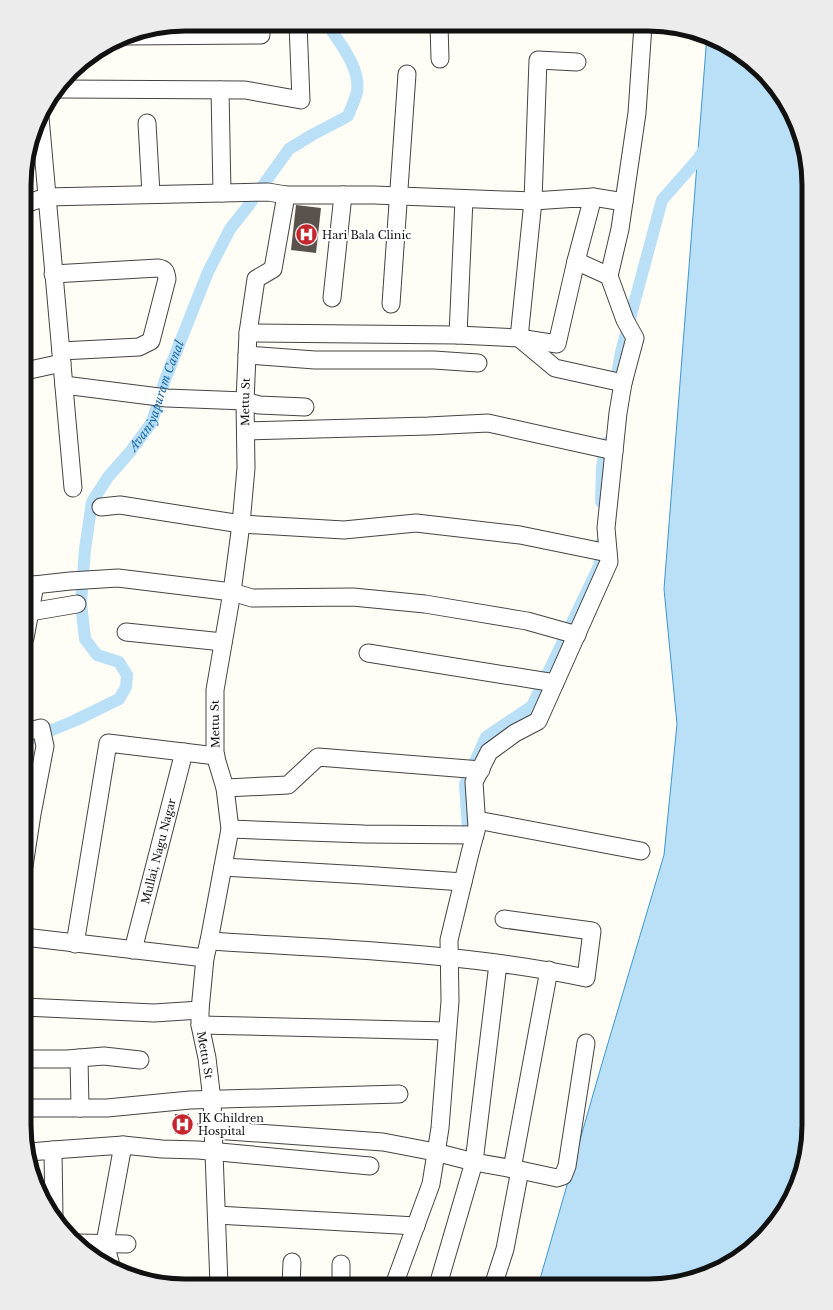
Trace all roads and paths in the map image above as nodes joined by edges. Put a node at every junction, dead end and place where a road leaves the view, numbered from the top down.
1 (261, 31) edge
2 (298, 31) edge
3 (439, 31) edge
4 (643, 31) edge
5 (146, 36) edge
6 (440, 59) dead end
7 (577, 62) dead end
8 (407, 74) dead end
9 (65, 89) edge
10 (220, 90) junction
11 (147, 123) dead end
12 (40, 134) edge
13 (222, 193) junction
14 (151, 194) junction
15 (343, 194) junction
16 (286, 195) junction
17 (399, 196) junction
18 (46, 197) junction
19 (593, 197) junction
20 (464, 199) junction
21 (533, 201) junction
22 (31, 202) edge
23 (624, 202) junction
24 (576, 261) junction
25 (53, 274) junction
26 (609, 276) junction
27 (332, 298) dead end
28 (390, 304) dead end
29 (248, 333) junction
30 (458, 335) junction
31 (519, 338) junction
32 (247, 355) junction
33 (61, 357) junction
34 (478, 363) dead end
35 (31, 368) edge
36 (618, 382) junction
37 (64, 385) junction
38 (245, 401) junction
39 (306, 407) dead end
40 (246, 431) junction
41 (608, 450) junction
42 (73, 488) dead end
43 (101, 507) dead end
44 (241, 524) junction
45 (603, 552) junction
46 (31, 586) edge
47 (232, 592) junction
48 (77, 604) dead end
49 (31, 612) edge
50 (126, 632) dead end
51 (570, 633) junction
52 (223, 642) junction
53 (368, 653) dead end
54 (548, 682) junction
55 (33, 730) edge
56 (184, 752) junction
57 (216, 756) junction
58 (475, 769) junction
59 (225, 788) junction
60 (31, 802) edge
61 (230, 829) junction
62 (471, 831) junction
63 (641, 851) dead end
64 (223, 867) junction
65 (459, 882) junction
66 (504, 920) dead end
67 (31, 938) edge
68 (209, 941) junction
69 (75, 944) junction
70 (133, 950) junction
71 (445, 956) junction
72 (205, 958) junction
73 (498, 964) junction
74 (549, 970) junction
75 (31, 1007) edge
76 (200, 1018) junction
77 (443, 1031) junction
78 (586, 1043) dead end
79 (79, 1058) junction
80 (31, 1059) edge
81 (140, 1060) dead end
82 (400, 1094) dead end
83 (212, 1100) junction
84 (31, 1108) edge
85 (80, 1108) junction
86 (214, 1130) junction
87 (123, 1145) junction
88 (53, 1150) junction
89 (432, 1151) junction
90 (33, 1152) edge
91 (214, 1152) junction
92 (474, 1162) junction
93 (370, 1166) dead end
94 (516, 1169) junction
95 (54, 1205) edge
96 (217, 1215) junction
97 (412, 1226) junction
98 (86, 1243) edge
99 (105, 1243) junction
100 (128, 1244) dead end
101 (109, 1259) edge
102 (292, 1262) dead end
103 (340, 1264) dead end
104 (219, 1279) edge
105 (291, 1279) edge
106 (341, 1279) edge
107 (396, 1279) edge
108 (440, 1279) edge
109 (495, 1279) edge

1 - 5 street
2 - 10 street
3 - 6 street
4 - 23 street
7 - 21 street
8 - 17 street
9 - 10 street
10 - 13 street
11 - 14 street
12 - 18 street
13 - 14 street
13 - 16 street
14 - 18 street
15 - 16 street
15 - 17 street
15 - 27 street
16 - 29 street, Mettu St
17 - 20 street
17 - 28 street
18 - 22 street
18 - 25 street
19 - 21 street
19 - 23 street
19 - 24 street
20 - 21 street
20 - 30 street
21 - 31 street
23 - 26 street
24 - 26 street
24 - 31 street
25 - 33 street
25 - 33 street
26 - 36 street
29 - 30 street
29 - 32 street, Mettu St
30 - 31 street
31 - 36 street
32 - 34 street
32 - 38 street, Mettu St
33 - 35 street
33 - 37 street
36 - 41 street
37 - 38 street
37 - 42 street
38 - 39 street
38 - 40 street, Mettu St
40 - 41 street
40 - 44 street, Mettu St
41 - 45 street
43 - 44 street
44 - 45 street
44 - 47 street, Mettu St
45 - 51 street
46 - 47 street
47 - 51 street
47 - 52 street, Mettu St
48 - 49 street
50 - 52 street
51 - 54 street
52 - 57 street, Mettu St
53 - 54 street
54 - 58 street
55 - 60 street
56 - 57 street
56 - 69 street
56 - 70 street, Mullai, Nagu Nagar
57 - 59 street, Mettu St
58 - 59 street
58 - 62 street
59 - 61 street, Mettu St
61 - 62 street
61 - 64 street, Mettu St
62 - 63 street
62 - 65 street
64 - 65 street
64 - 68 street, Mettu St
65 - 71 street
66 - 74 street
67 - 69 street
68 - 71 street
68 - 72 street, Mettu St
69 - 70 street
70 - 72 street
71 - 73 street
71 - 77 street
72 - 76 street, Mettu St
73 - 74 street
73 - 92 street
74 - 94 street
75 - 76 street
76 - 77 street
76 - 83 street, Mettu St
77 - 89 street
78 - 94 street
79 - 80 street
79 - 81 street
79 - 85 street
82 - 83 street
83 - 85 street
83 - 86 street, Mettu St
84 - 85 street
86 - 89 street
86 - 91 street, Mettu St
87 - 88 street
87 - 91 street
87 - 99 street
88 - 90 street
88 - 95 street
89 - 92 street
89 - 97 street
91 - 93 street
91 - 96 street, Mettu St
92 - 94 street
92 - 108 street
94 - 109 street
96 - 97 street
96 - 104 street, Mettu St
97 - 107 street
98 - 99 street
99 - 100 street
99 - 101 street
102 - 105 street
103 - 106 street

